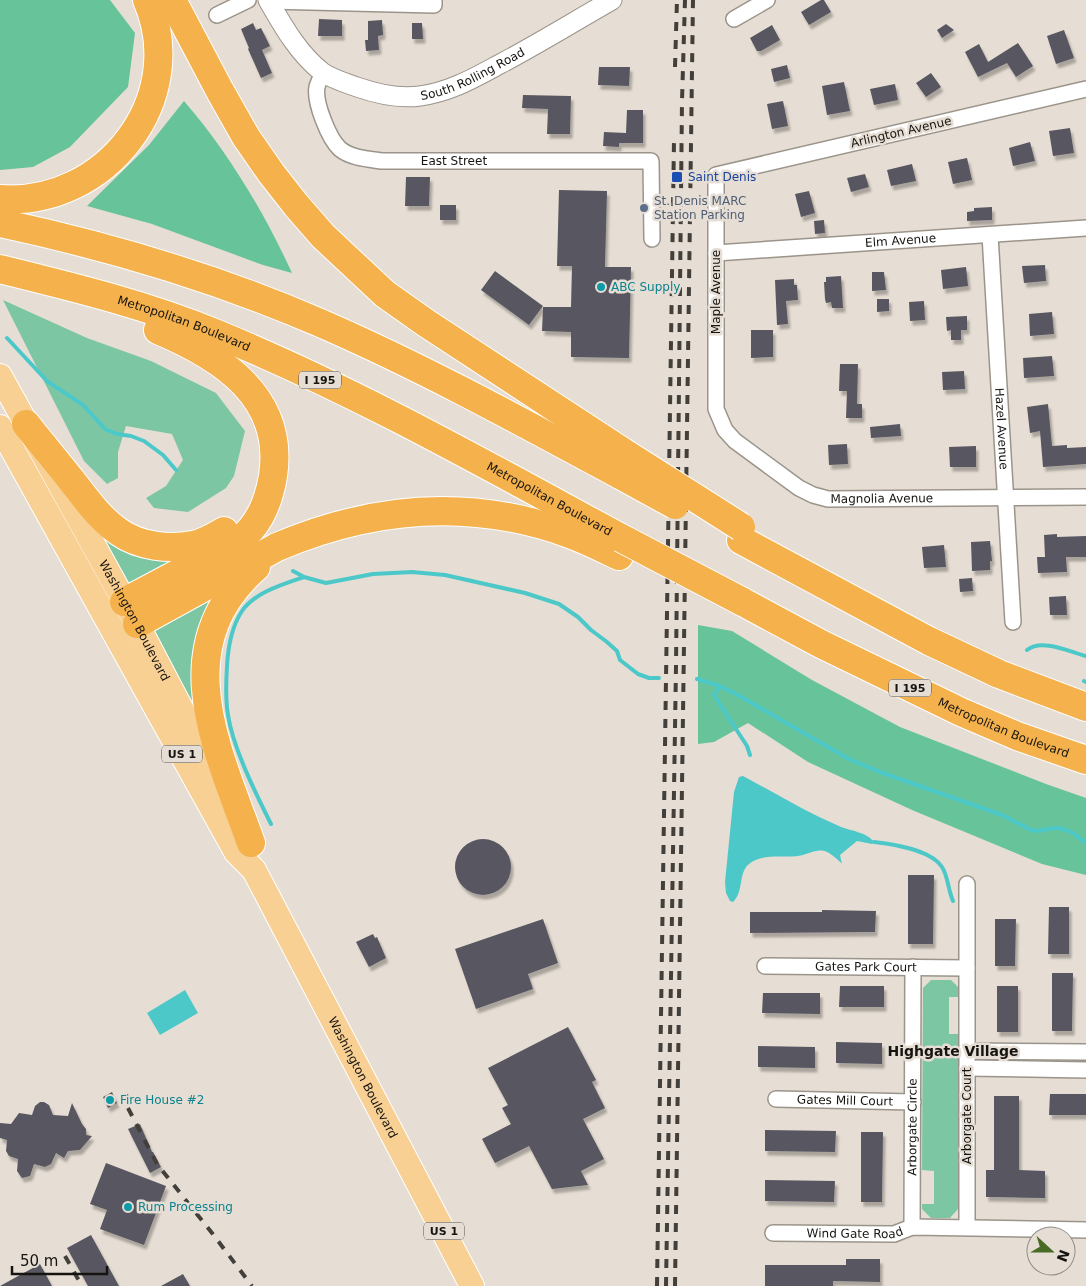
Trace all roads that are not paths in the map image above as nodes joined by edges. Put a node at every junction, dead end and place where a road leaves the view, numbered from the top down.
1 (147, 0) edge
2 (172, 0) edge
3 (248, 0) edge
4 (612, 0) edge
5 (767, 0) edge
6 (268, 1) edge
7 (434, 2) edge
8 (217, 16) dead end
9 (734, 19) dead end
10 (323, 73) junction
11 (1086, 89) edge
12 (716, 175) joint
13 (0, 199) edge
14 (0, 223) edge
15 (1086, 228) edge
16 (990, 235) junction
17 (652, 239) dead end
18 (716, 254) junction
19 (0, 270) edge
20 (0, 376) edge
21 (716, 409) joint
22 (13, 426) edge
23 (622, 464) junction
24 (271, 485) junction
25 (1086, 497) edge
26 (1006, 498) junction
27 (277, 547) junction
28 (620, 548) junction
29 (120, 619) junction
30 (1013, 622) dead end
31 (1086, 707) edge
32 (1086, 761) edge
33 (251, 842) junction
34 (254, 870) junction
35 (967, 884) dead end
36 (765, 966) dead end
37 (913, 967) junction
38 (967, 968) junction
39 (967, 1051) junction
40 (1086, 1052) edge
41 (967, 1068) junction
42 (1086, 1070) edge
43 (776, 1099) dead end
44 (913, 1102) junction
45 (912, 1227) junction
46 (967, 1227) junction
47 (1086, 1230) edge
48 (773, 1233) dead end
49 (472, 1286) edge

1 - 13 highway
2 - 23 highway
3 - 8 street
4 - 10 street, South Rolling Road
5 - 9 street
6 - 7 street
6 - 10 street
10 - 17 street, East Street
11 - 12 street, Arlington Avenue
12 - 18 street, Maple Avenue
14 - 23 highway
15 - 16 street, Elm Avenue
16 - 18 street, Elm Avenue
16 - 26 street, Hazel Avenue
18 - 21 street, Maple Avenue
19 - 24 highway
19 - 28 highway, Metropolitan Boulevard / I 195
20 - 22 main road, Washington Boulevard / US 1
21 - 26 street, Magnolia Avenue
22 - 24 highway
22 - 29 main road, Washington Boulevard / US 1
23 - 31 highway, bridge
24 - 29 highway
25 - 26 street, Magnolia Avenue
26 - 30 street, Hazel Avenue
27 - 28 highway
27 - 29 highway
27 - 33 highway
28 - 32 highway, Metropolitan Boulevard / I 195, bridge
29 - 33 main road, Washington Boulevard / US 1
29 - 34 main road, Washington Boulevard / US 1
33 - 34 main road, Washington Boulevard / US 1
34 - 49 main road, Washington Boulevard / US 1
35 - 38 street, Arborgate Court
36 - 37 street, Gates Park Court
37 - 38 street, Gates Park Court
37 - 44 street, Arborgate Circle
38 - 39 street, Arborgate Court
39 - 40 street
39 - 41 street, Arborgate Court
41 - 42 street
41 - 46 street, Arborgate Court
43 - 44 street, Gates Mill Court
44 - 45 street, Arborgate Circle
45 - 46 street, Wind Gate Road
45 - 48 street, Wind Gate Road
46 - 47 street, Wind Gate Road

